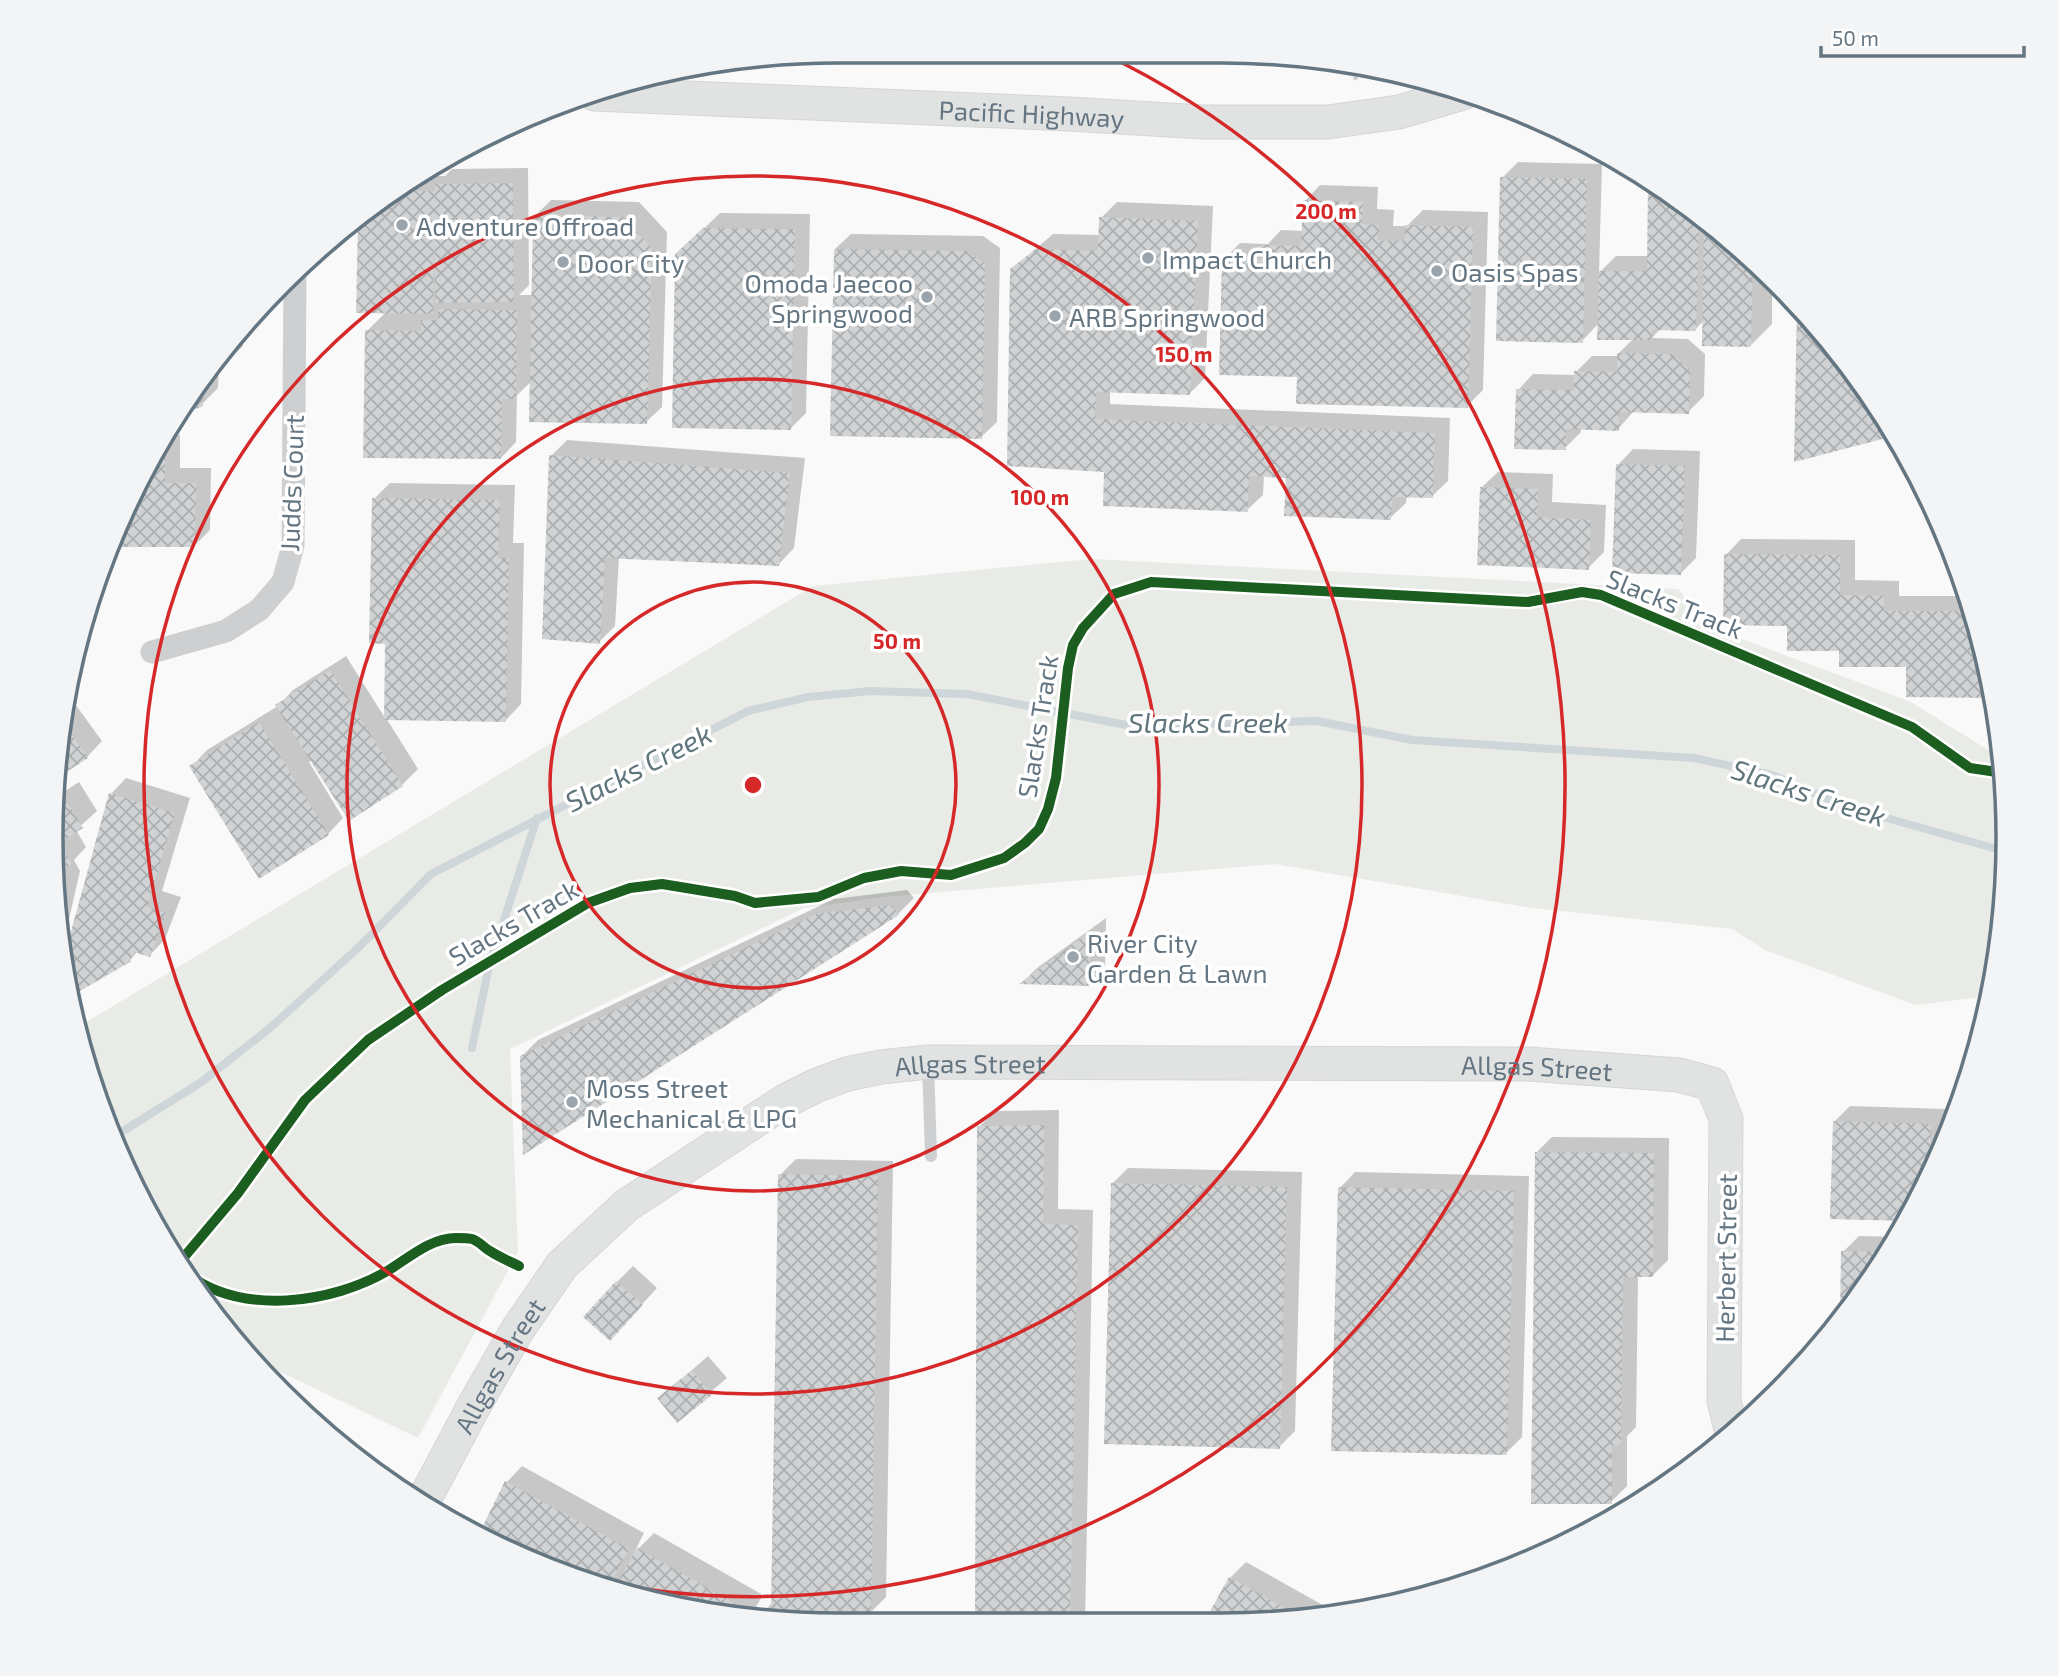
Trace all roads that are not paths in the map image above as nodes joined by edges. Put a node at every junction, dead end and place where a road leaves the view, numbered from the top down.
1 (618, 95) edge
2 (1449, 97) edge
3 (295, 285) edge
4 (152, 652) dead end
5 (928, 1062) junction
6 (1712, 1084) joint
7 (931, 1156) dead end
8 (1730, 1423) edge
9 (427, 1495) edge

1 - 2 street, Pacific Highway
3 - 4 street, Judds Court
5 - 6 street, Allgas Street
5 - 7 lane
5 - 9 street, Allgas Street
6 - 8 street, Herbert Street

